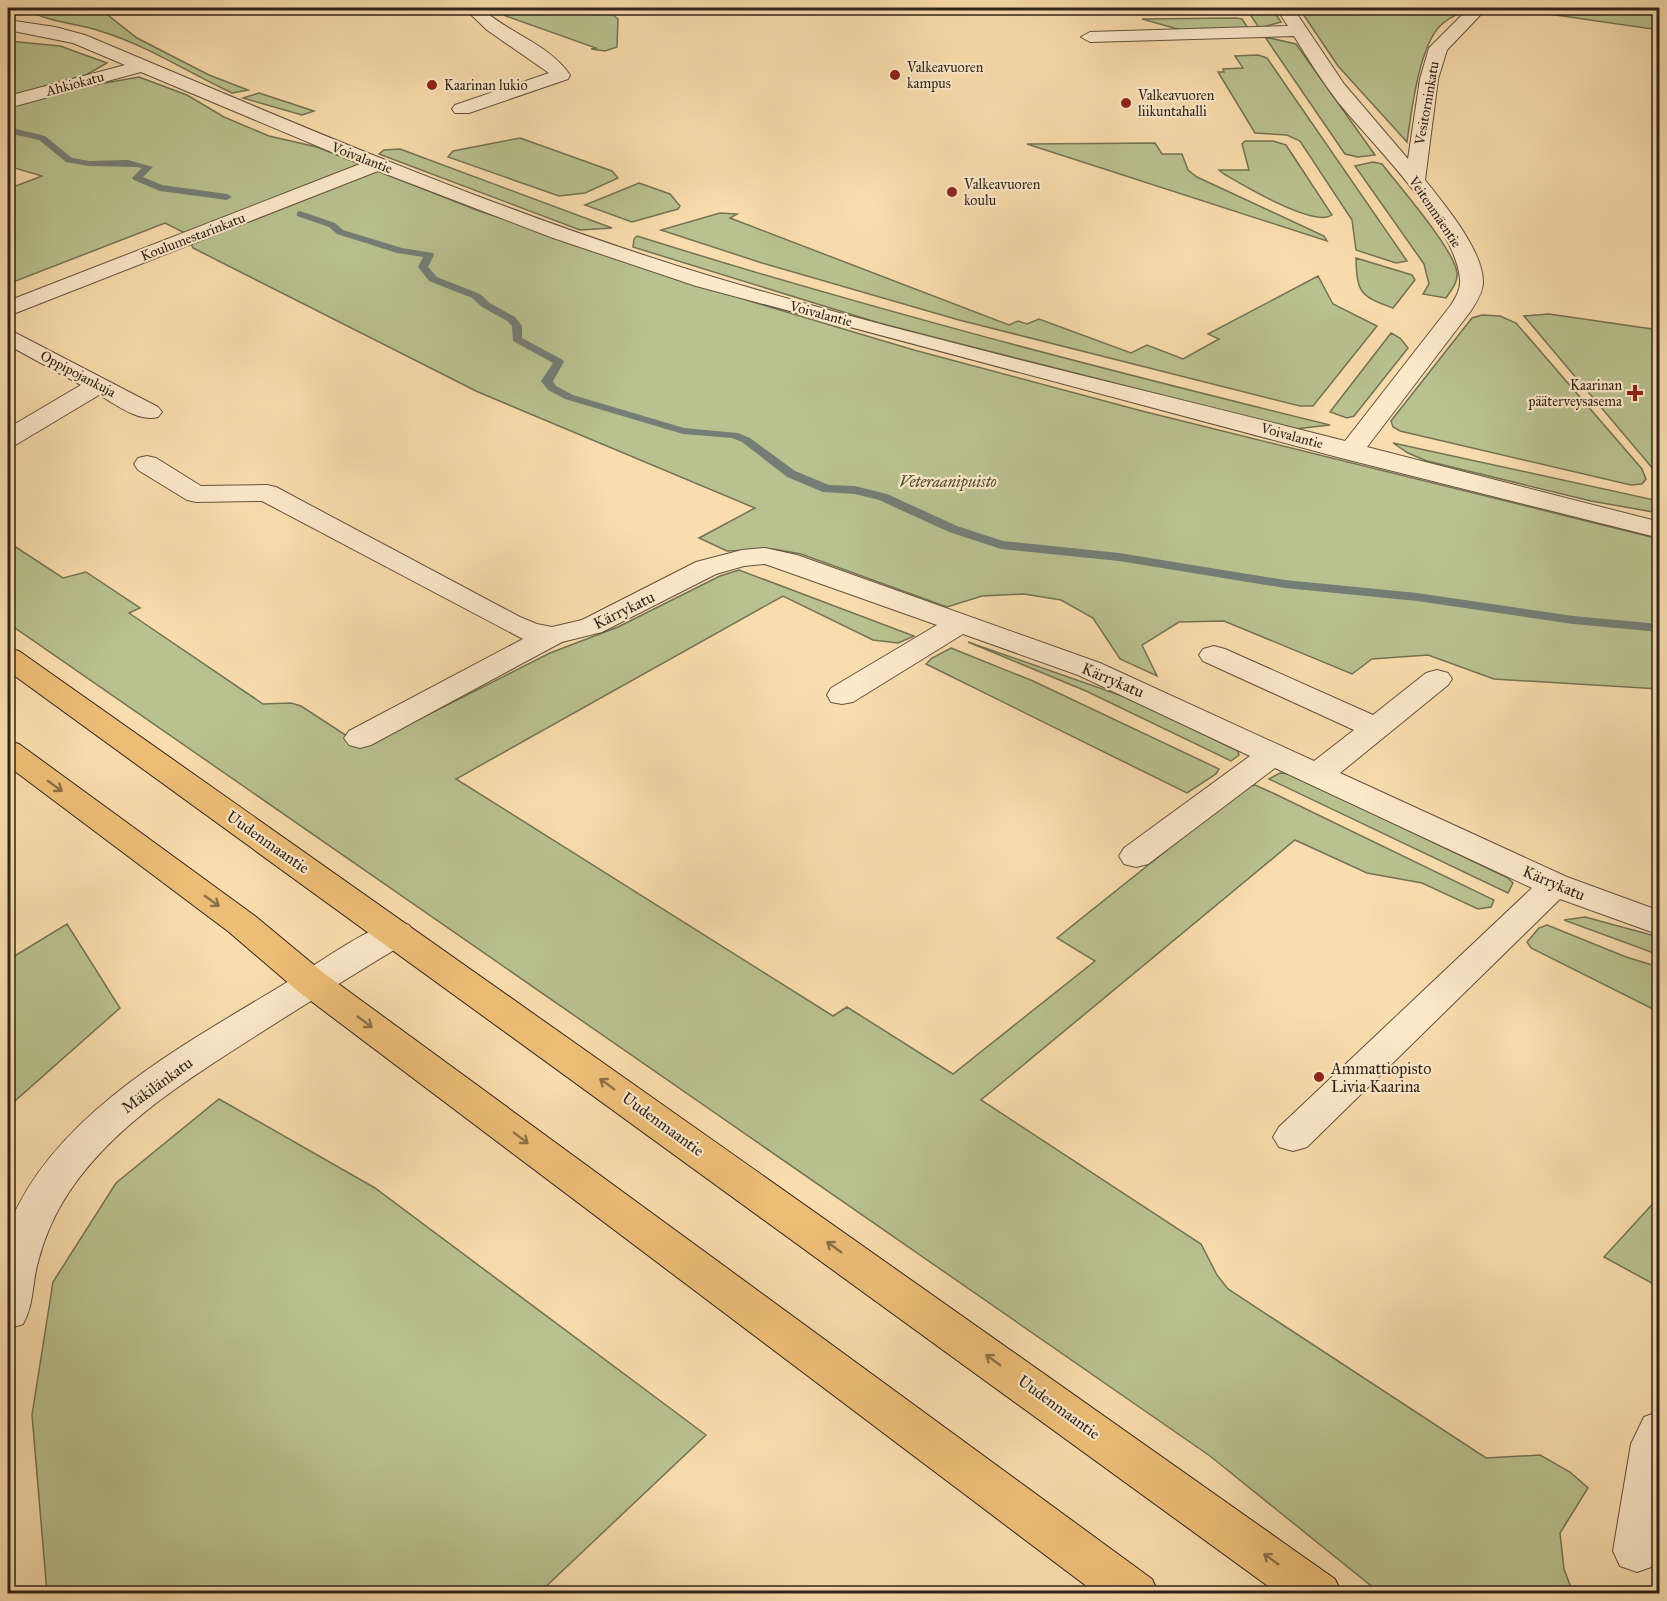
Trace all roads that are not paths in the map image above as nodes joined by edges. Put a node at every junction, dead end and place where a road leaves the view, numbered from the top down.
1 (472, 8) edge
2 (1285, 8) edge
3 (1478, 8) edge
4 (8, 25) edge
5 (1301, 31) junction
6 (1090, 37) dead end
7 (143, 66) junction
8 (8, 102) edge
9 (462, 109) dead end
10 (379, 164) junction
11 (1414, 180) junction
12 (8, 309) edge
13 (8, 336) edge
14 (99, 385) junction
15 (149, 412) dead end
16 (8, 439) edge
17 (1350, 452) junction
18 (147, 464) dead end
19 (1659, 530) edge
20 (960, 623) junction
21 (552, 636) junction
22 (1214, 655) dead end
23 (8, 657) edge
24 (1437, 679) dead end
25 (842, 695) dead end
26 (1376, 728) junction
27 (360, 738) dead end
28 (8, 751) edge
29 (1272, 754) junction
30 (1317, 775) junction
31 (1136, 856) dead end
32 (1555, 885) junction
33 (1659, 924) edge
34 (396, 933) junction
35 (312, 983) junction
36 (1293, 1137) dead end
37 (8, 1312) edge
38 (1659, 1430) edge
39 (1637, 1551) dead end
40 (1135, 1593) edge
41 (1318, 1593) edge

1 - 9 street
2 - 5 street, Veitenmäentie
3 - 11 street, Vesitorninkatu
4 - 7 street, Voivalantie
5 - 6 street
5 - 11 street, Veitenmäentie
7 - 8 street, Ahkiokatu
7 - 10 street, Voivalantie
10 - 12 street, Koulumestarinkatu
10 - 17 street, Voivalantie
11 - 17 street, Veitenmäentie
13 - 14 street, Oppipojankuja
14 - 15 street, Oppipojankuja
14 - 16 street
17 - 19 street, Voivalantie
18 - 21 street, Kärrykatu
20 - 21 street, Kärrykatu
20 - 25 street
20 - 29 street, Kärrykatu
21 - 27 street, Kärrykatu
22 - 26 street
23 - 34 main road, Uudenmaantie
24 - 26 street
26 - 30 street
28 -> 35 main road
29 - 30 street, Kärrykatu
29 - 31 street
30 - 32 street, Kärrykatu
32 - 33 street, Kärrykatu
32 - 36 street
34 - 35 street, Mäkilänkatu
41 -> 34 main road, Uudenmaantie
35 - 37 street, Mäkilänkatu
35 -> 40 main road
38 - 39 street

